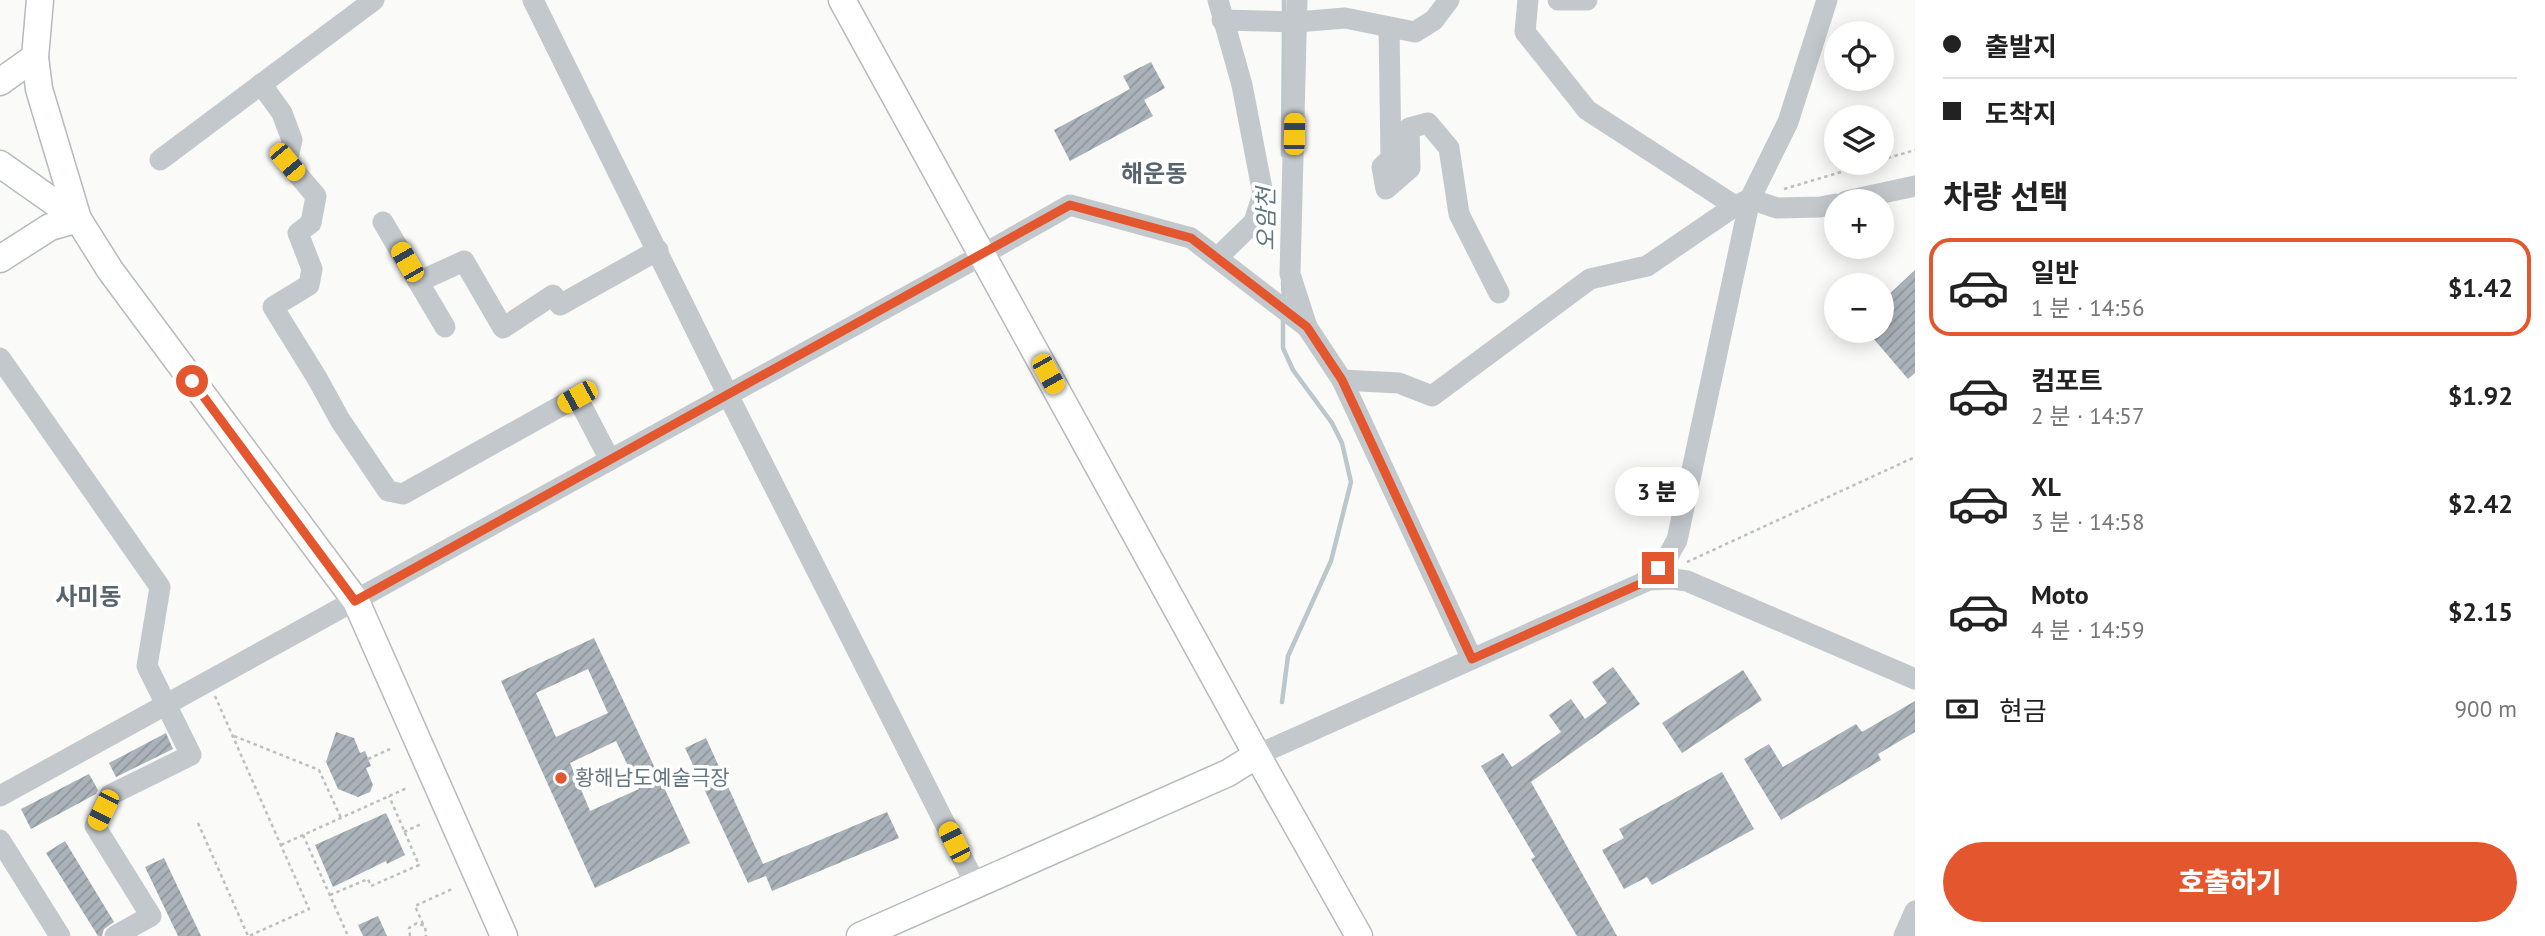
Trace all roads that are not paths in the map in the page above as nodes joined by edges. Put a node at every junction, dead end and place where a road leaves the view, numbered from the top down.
1 (40, 0) edge
2 (374, 0) edge
3 (533, 0) edge
4 (842, 0) edge
5 (1297, 0) edge
6 (1449, 0) edge
7 (1528, 0) edge
8 (1558, 0) edge
9 (1587, 0) edge
10 (1823, 2) edge
11 (1220, 10) edge
12 (1360, 10) edge
13 (1288, 22) junction
14 (1389, 27) junction
15 (35, 57) junction
16 (0, 82) edge
17 (261, 84) junction
18 (160, 160) dead end
19 (0, 164) edge
20 (1915, 186) edge
21 (1894, 191) edge
22 (1743, 202) junction
23 (1824, 206) edge
24 (78, 219) junction
25 (383, 222) dead end
26 (657, 250) junction
27 (982, 255) junction
28 (1217, 258) junction
29 (0, 259) edge
30 (418, 282) junction
31 (1499, 293) dead end
32 (1300, 322) junction
33 (445, 327) dead end
34 (0, 358) edge
35 (1342, 380) junction
36 (728, 395) junction
37 (610, 460) junction
38 (1649, 580) junction
39 (355, 601) junction
40 (1472, 659) junction
41 (1915, 679) edge
42 (166, 704) junction
43 (1257, 755) junction
44 (0, 796) edge
45 (0, 840) edge
46 (976, 885) junction
47 (1915, 911) edge
48 (60, 936) edge
49 (115, 936) edge
50 (504, 936) edge
51 (860, 936) edge
52 (1359, 936) edge
53 (1904, 936) edge

1 - 15 main road
2 - 17 street
3 - 26 street
4 - 27 main road
5 - 13 street
6 - 14 street
7 - 22 street
8 - 9 street
10 - 22 street
11 - 13 street
11 - 28 street
12 - 13 street
12 - 14 street
13 - 32 street
14 - 31 street
15 - 16 main road
15 - 24 main road
17 - 18 street
17 - 37 street
19 - 24 main road
20 - 21 street
22 - 23 street
22 - 35 street
22 - 38 street
24 - 29 main road
24 - 39 main road
25 - 30 street
26 - 30 street
26 - 36 street
27 - 28 street
27 - 36 street
27 - 43 main road
28 - 32 street
30 - 33 street
32 - 35 street
34 - 42 street
35 - 40 street
36 - 37 street
36 - 46 street
37 - 39 street
38 - 40 street
38 - 41 street
39 - 42 street
39 - 50 main road
40 - 43 street
42 - 44 street
42 - 49 street
43 - 46 main road
43 - 52 main road
45 - 48 street
46 - 51 main road
47 - 53 street

